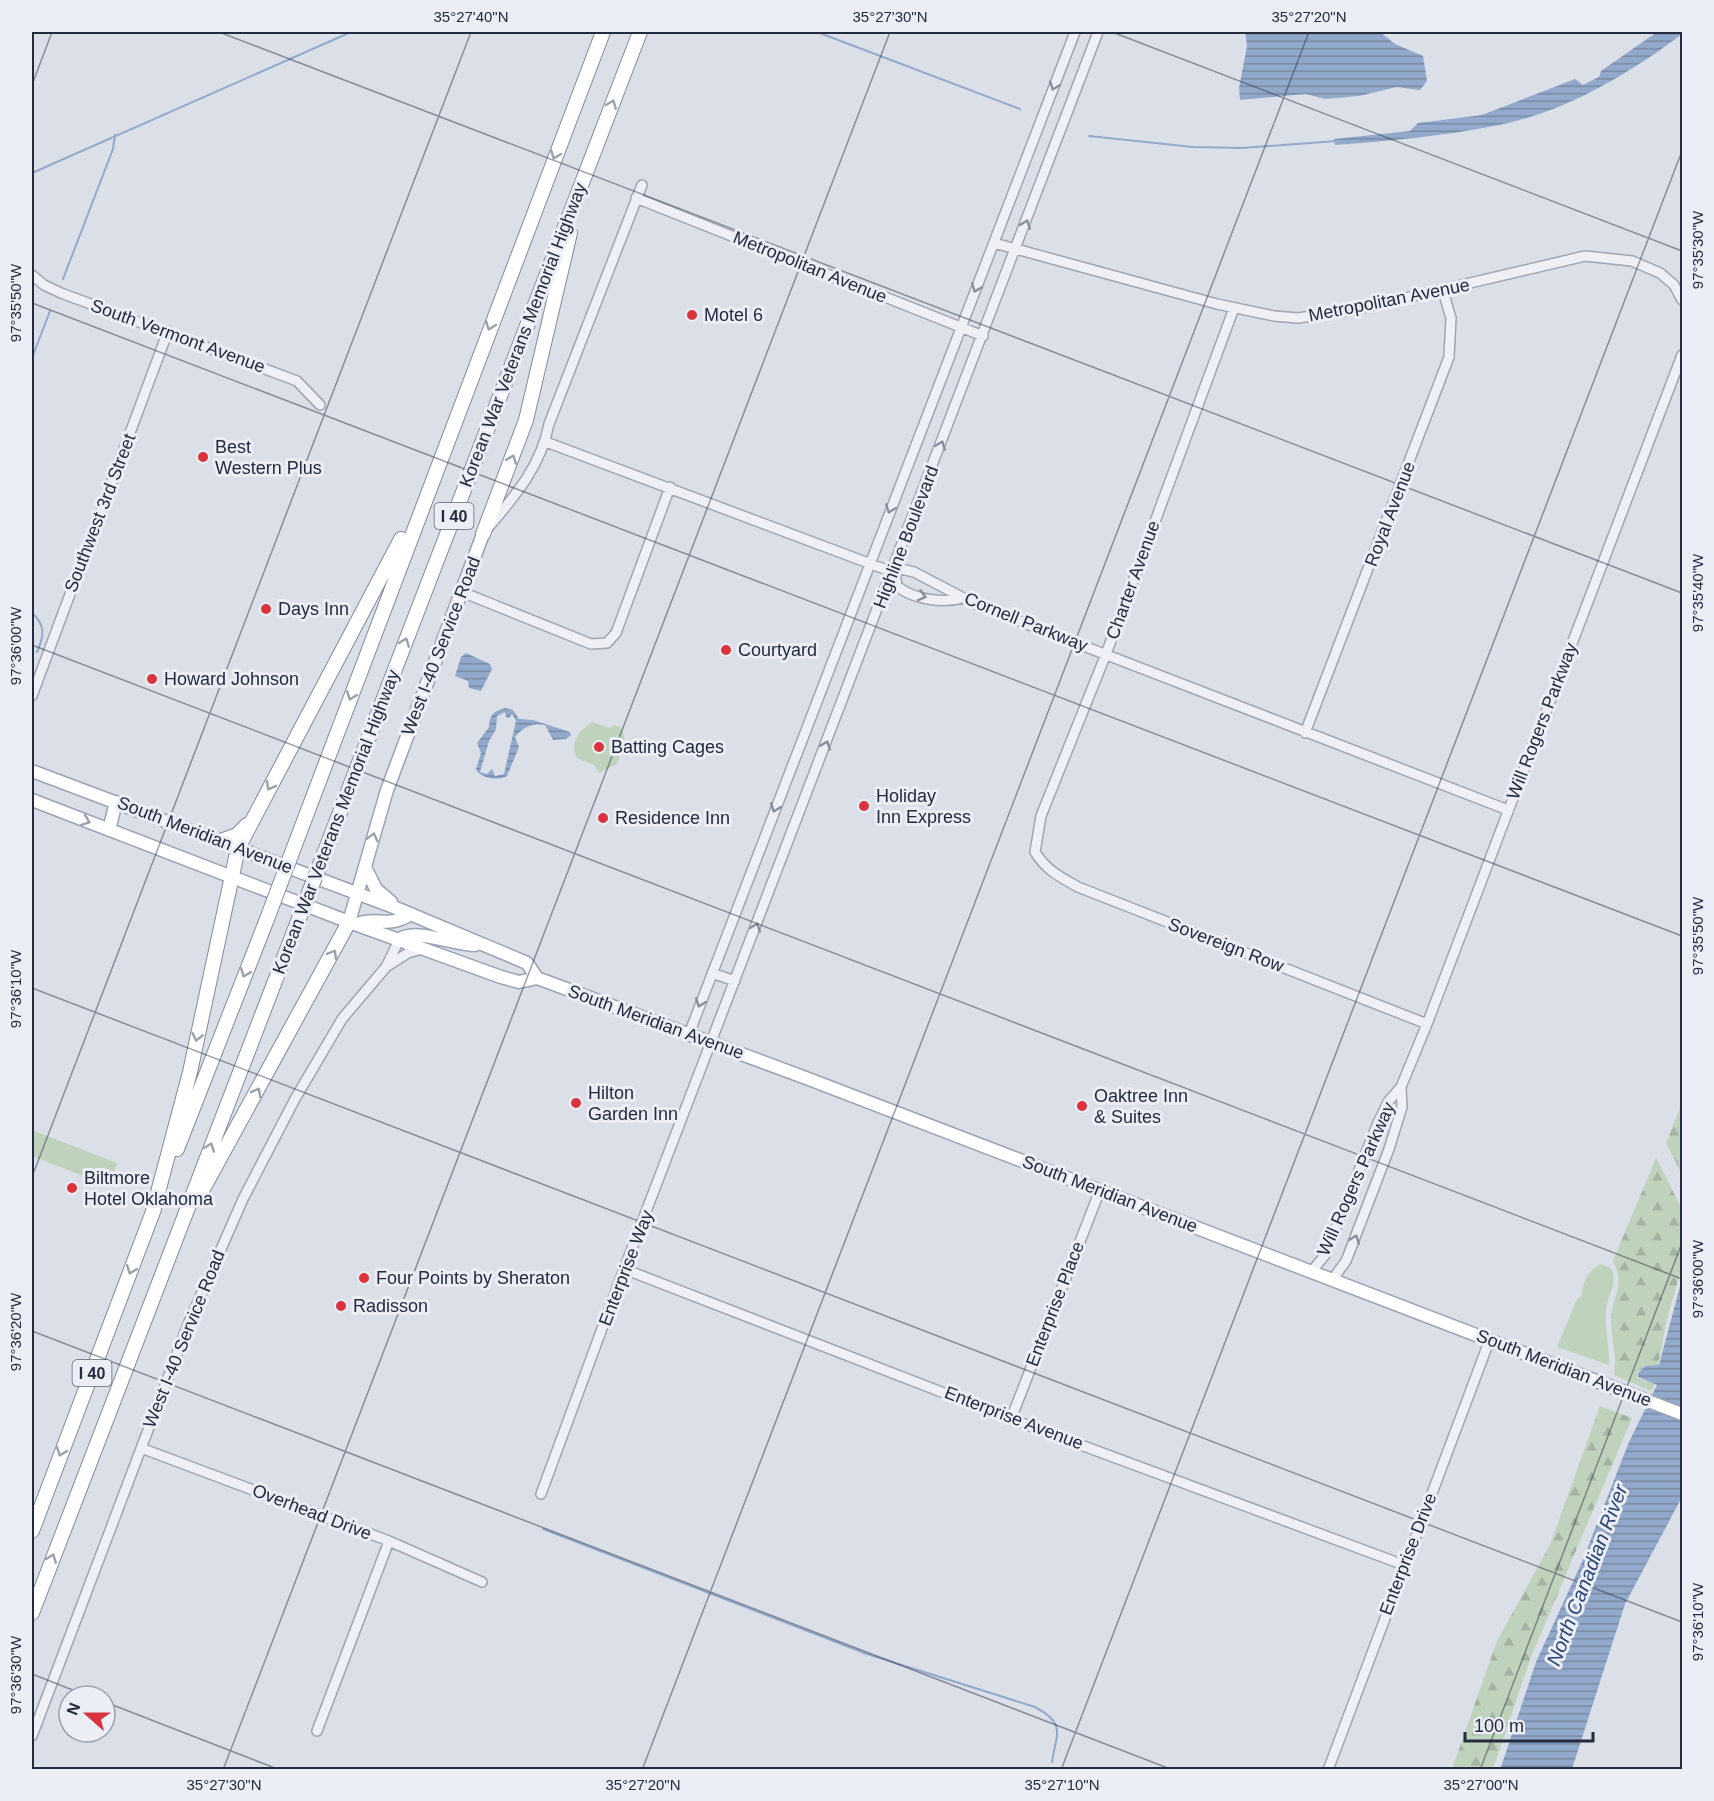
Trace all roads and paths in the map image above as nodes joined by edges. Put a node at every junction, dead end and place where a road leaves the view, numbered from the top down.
1 (603, 32) edge
2 (640, 32) edge
3 (1075, 32) edge
4 (1098, 32) edge
5 (584, 178) junction
6 (642, 185) dead end
7 (636, 198) junction
8 (994, 243) junction
9 (1017, 248) junction
10 (32, 275) edge
11 (1678, 283) edge
12 (1443, 291) junction
13 (1683, 300) edge
14 (1234, 308) junction
15 (960, 328) junction
16 (168, 332) junction
17 (983, 336) junction
18 (1683, 355) edge
19 (320, 405) dead end
20 (546, 442) junction
21 (430, 483) junction
22 (670, 487) junction
23 (483, 534) junction
24 (869, 563) junction
25 (894, 573) junction
26 (462, 592) junction
27 (962, 598) junction
28 (1106, 654) junction
29 (32, 696) edge
30 (1305, 733) junction
31 (32, 771) edge
32 (32, 800) edge
33 (116, 802) junction
34 (1508, 810) junction
35 (251, 821) junction
36 (109, 830) junction
37 (220, 841) junction
38 (238, 848) junction
39 (1035, 852) joint
40 (366, 869) junction
41 (230, 877) junction
42 (359, 894) junction
43 (396, 908) junction
44 (411, 914) junction
45 (353, 923) junction
46 (399, 940) junction
47 (484, 946) junction
48 (422, 949) junction
49 (386, 967) junction
50 (712, 973) junction
51 (537, 978) junction
52 (735, 981) junction
53 (1427, 1024) junction
54 (688, 1034) junction
55 (712, 1042) junction
56 (1401, 1087) junction
57 (1364, 1155) junction
58 (1384, 1162) junction
59 (1352, 1186) junction
60 (1100, 1190) junction
61 (1372, 1194) junction
62 (152, 1215) junction
63 (174, 1241) junction
64 (624, 1269) junction
65 (1311, 1272) junction
66 (1332, 1280) junction
67 (1490, 1339) junction
68 (1683, 1414) edge
69 (1011, 1419) junction
70 (141, 1448) junction
71 (541, 1494) dead end
72 (32, 1531) edge
73 (389, 1541) junction
74 (1404, 1565) junction
75 (482, 1582) dead end
76 (32, 1613) edge
77 (317, 1731) dead end
78 (32, 1736) edge
79 (1328, 1770) edge

1 -> 21 highway, Korean War Veterans Memorial Highway / I 40
5 -> 2 highway, Korean War Veterans Memorial Highway / I 40
3 -> 8 street, Highline Boulevard
9 -> 4 street, Highline Boulevard
23 -> 5 highway
63 -> 5 highway, Korean War Veterans Memorial Highway / I 40, bridge
6 - 7 street, West I-40 Service Road
7 - 15 street, Metropolitan Avenue
7 - 20 street, West I-40 Service Road
8 - 9 street, Metropolitan Avenue
8 -> 15 street, Highline Boulevard
9 - 14 street, Metropolitan Avenue
9 - 17 street, Highline Boulevard
10 - 16 street, South Vermont Avenue
11 - 12 street, Metropolitan Avenue
11 - 13 street
12 - 14 street, Metropolitan Avenue
12 - 30 street, Royal Avenue
14 - 28 street, Charter Avenue
15 - 17 street, Metropolitan Avenue
15 -> 24 street, Highline Boulevard
16 - 19 street, South Vermont Avenue
16 - 29 street, Southwest 3rd Street
25 -> 17 street, Highline Boulevard
18 - 34 street, Will Rogers Parkway
20 - 22 street, Cornell Parkway
20 - 23 street, West I-40 Service Road
21 -> 35 highway
21 -> 62 highway, Korean War Veterans Memorial Highway / I 40, bridge
22 - 24 street, Cornell Parkway
22 - 26 street
23 - 26 main road, West I-40 Service Road
24 - 25 street, Cornell Parkway
24 -> 50 street, Highline Boulevard
25 - 27 street, Cornell Parkway
25 -> 27 street
52 -> 25 street, Highline Boulevard
40 -> 26 main road, West I-40 Service Road
27 - 28 street, Cornell Parkway
28 - 30 street, Cornell Parkway
28 - 39 street, Charter Avenue
30 - 34 street, Cornell Parkway
31 - 33 main road, South Meridian Avenue
32 -> 36 main road, South Meridian Avenue
33 - 36 main road
33 - 37 main road, South Meridian Avenue
34 - 53 street, Will Rogers Parkway
35 - 37 highway
35 - 38 highway
36 - 41 main road, South Meridian Avenue
37 - 38 main road, South Meridian Avenue
38 - 41 highway
38 - 42 main road, South Meridian Avenue
39 - 53 street, Sovereign Row
40 - 42 main road, West I-40 Service Road
40 - 43 main road
41 - 45 main road, South Meridian Avenue
41 -> 62 highway
42 - 43 main road, South Meridian Avenue
42 - 45 main road, West I-40 Service Road
43 - 44 main road, South Meridian Avenue
44 - 45 main road
44 - 47 main road, South Meridian Avenue
45 - 46 main road, South Meridian Avenue
63 -> 45 highway
46 - 47 main road
46 - 48 main road, South Meridian Avenue
46 - 49 street, West I-40 Service Road
47 - 51 main road, South Meridian Avenue
48 - 49 street, West I-40 Service Road
48 - 51 main road, South Meridian Avenue
49 - 70 street, West I-40 Service Road
50 - 52 street
50 -> 54 street, Highline Boulevard
51 - 54 main road, South Meridian Avenue
52 - 55 street, Highline Boulevard
53 - 56 street, Will Rogers Parkway
54 - 55 main road, South Meridian Avenue
55 - 60 main road, South Meridian Avenue
55 - 64 street, Enterprise Way
56 - 57 street, Will Rogers Parkway
56 - 58 street, Will Rogers Parkway
57 - 58 street
57 - 59 street, Will Rogers Parkway
58 - 61 street, Will Rogers Parkway
59 - 61 street
59 - 65 street, Will Rogers Parkway
60 - 65 main road, South Meridian Avenue
60 - 69 street, Enterprise Place
66 -> 61 street, Will Rogers Parkway
62 -> 72 highway, Korean War Veterans Memorial Highway / I 40
76 -> 63 highway, Korean War Veterans Memorial Highway / I 40
64 - 69 street, Enterprise Avenue
64 - 71 street, Enterprise Way
65 - 66 main road, South Meridian Avenue
66 - 67 main road, South Meridian Avenue
67 - 68 main road, South Meridian Avenue
67 - 74 street, Enterprise Drive
69 - 74 street, Enterprise Avenue
70 - 73 street, Overhead Drive
70 - 78 street, West I-40 Service Road
73 - 75 street, Overhead Drive
73 - 77 street
74 - 79 street, Enterprise Drive

